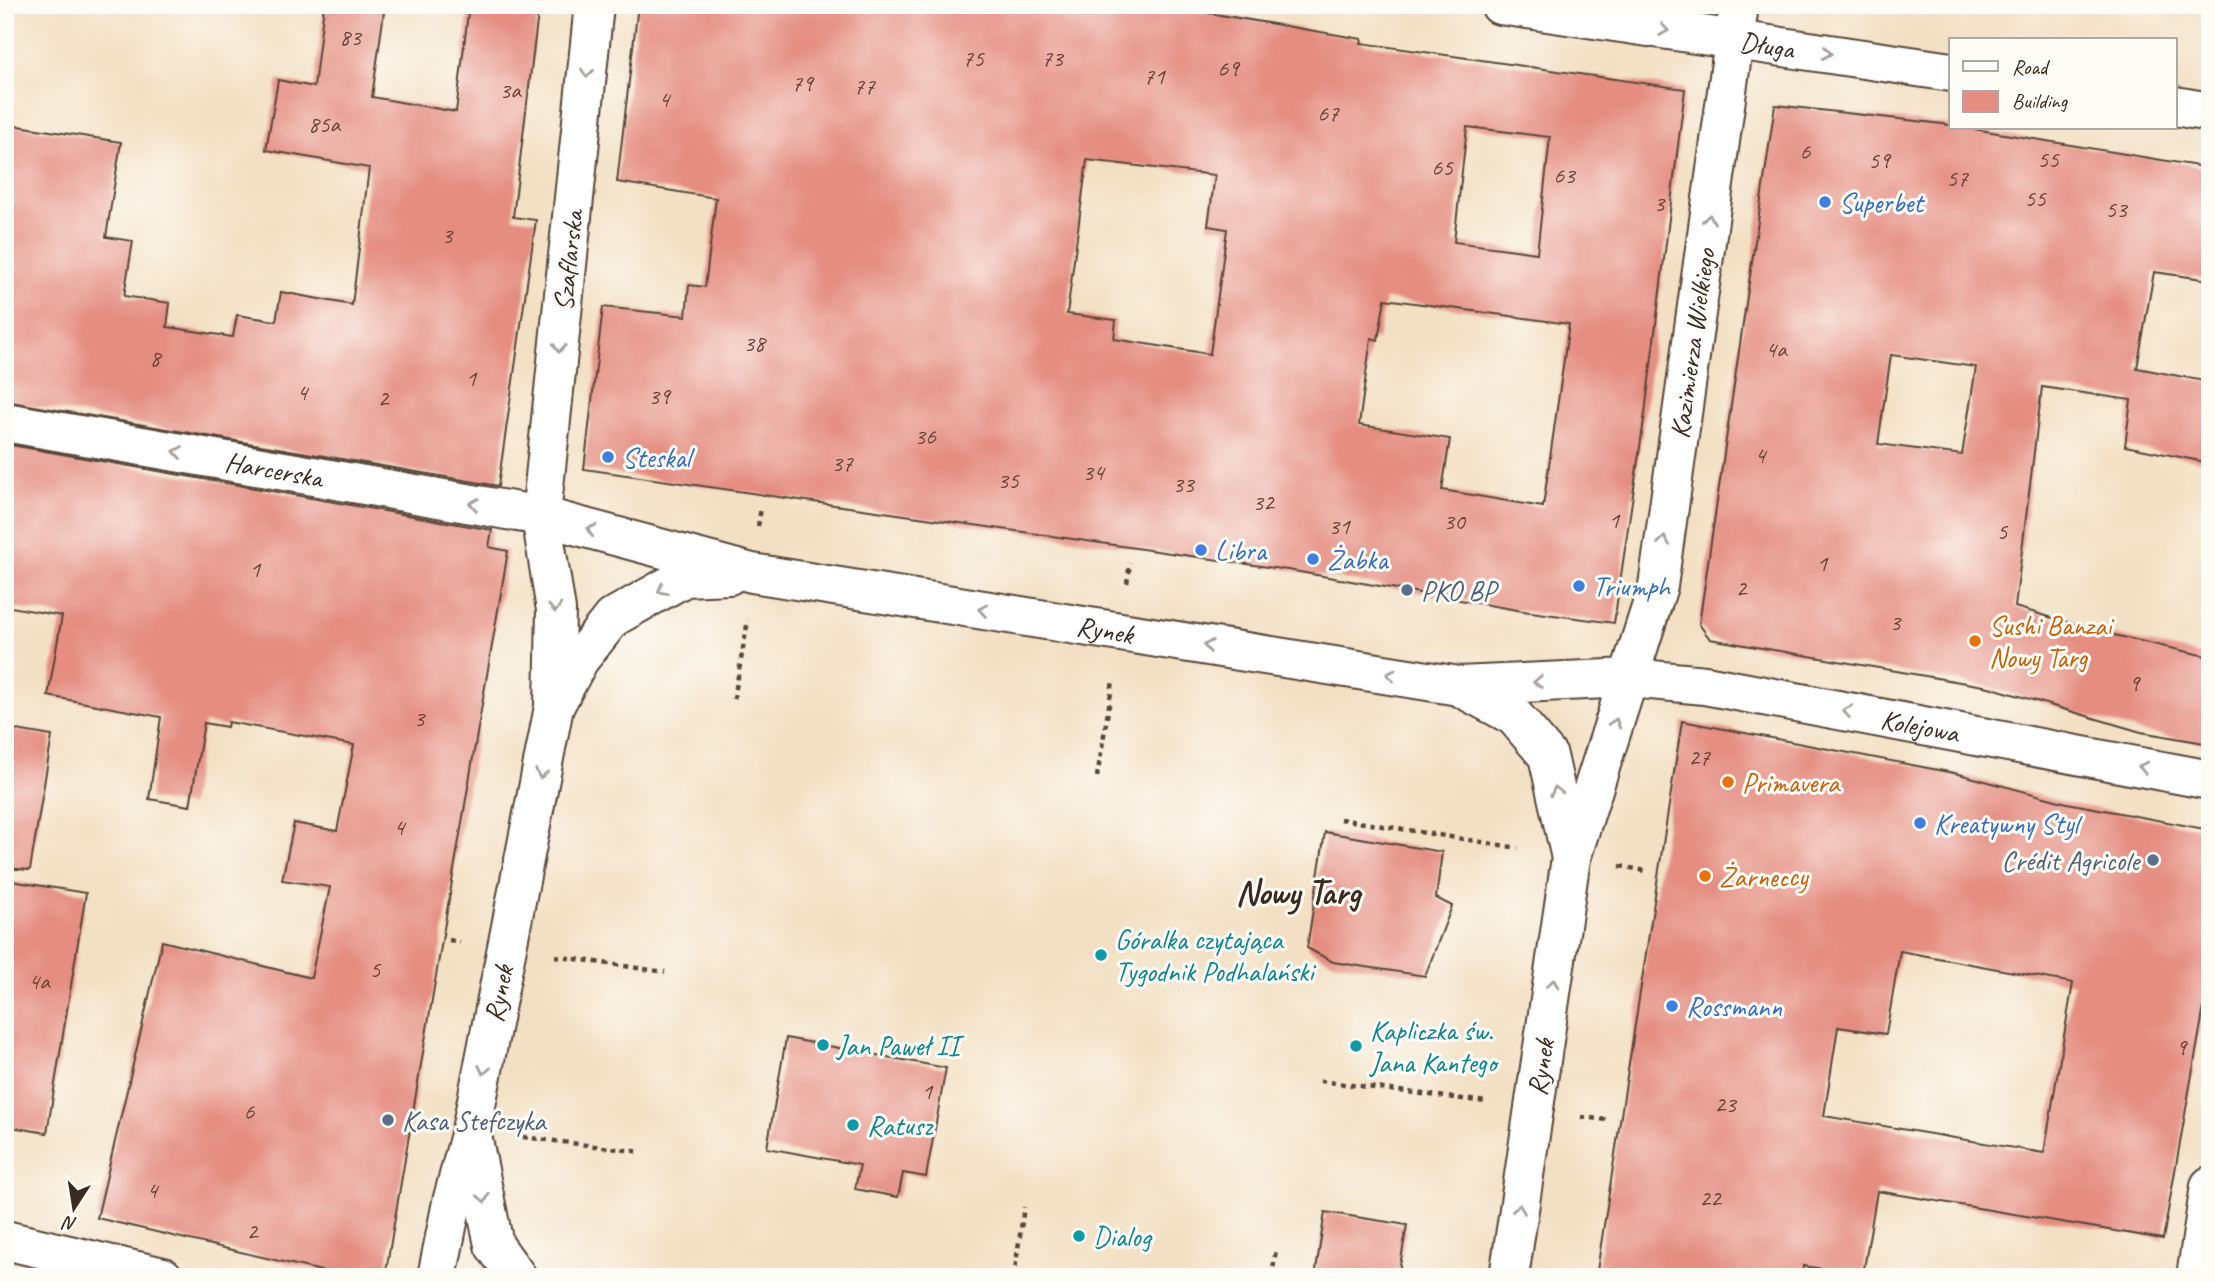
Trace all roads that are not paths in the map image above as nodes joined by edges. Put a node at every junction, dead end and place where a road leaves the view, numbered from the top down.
1 (594, 5) edge
2 (1500, 5) edge
3 (1737, 23) edge
4 (1949, 72) edge
5 (2176, 106) edge
6 (2210, 112) edge
7 (5, 422) edge
8 (541, 516) junction
9 (751, 591) junction
10 (1630, 678) junction
11 (1459, 686) junction
12 (554, 707) junction
13 (2210, 780) edge
14 (1571, 858) junction
15 (471, 1131) junction
16 (2210, 1186) edge
17 (5, 1240) edge
18 (163, 1277) edge
19 (437, 1277) edge
20 (517, 1277) edge
21 (1509, 1277) edge
22 (2196, 1277) edge

1 -> 8 street, Szaflarska
2 -> 3 street, Długa
3 -> 4 street, Długa
10 -> 3 street, Kazimierza Wielkiego
5 - 6 street
8 -> 7 street, Harcerska
9 -> 8 street, Rynek
8 -> 12 street, Rynek
11 -> 9 street, Rynek
9 -> 12 street, Rynek
10 -> 11 street, Rynek
13 -> 10 street, Kolejowa
14 -> 10 street, Rynek
14 -> 11 street, Rynek
12 -> 15 street, Rynek
21 -> 14 street, Rynek
15 - 19 street, Rynek
15 -> 20 street
16 - 22 street
17 - 18 street

